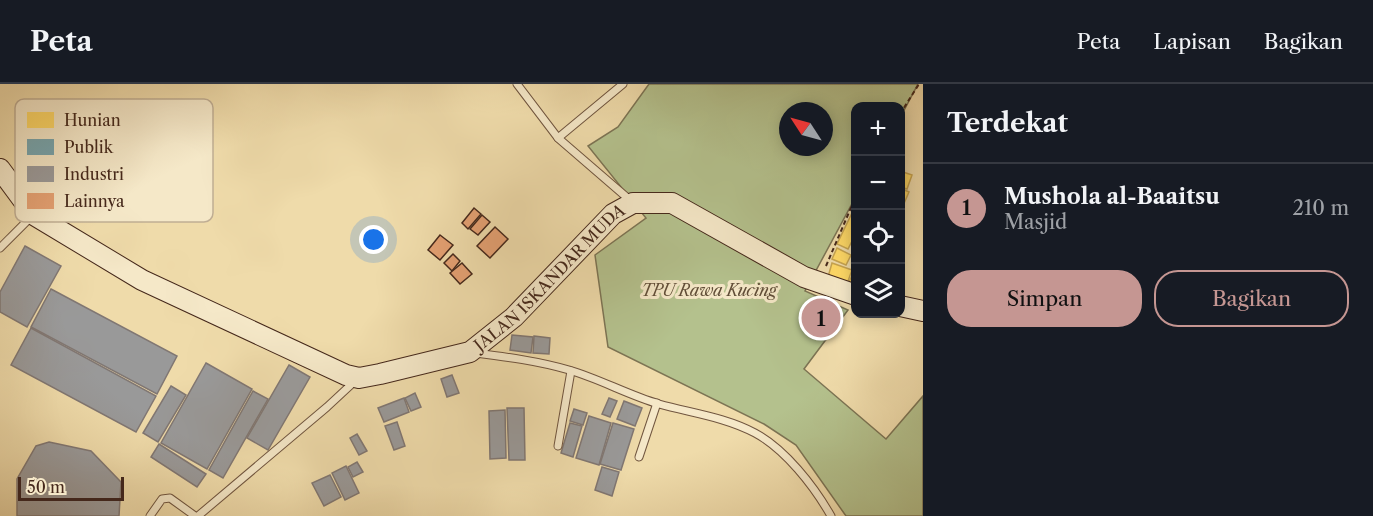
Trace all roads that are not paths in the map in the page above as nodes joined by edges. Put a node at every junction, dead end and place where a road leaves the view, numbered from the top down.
1 (517, 84) edge
2 (623, 84) edge
3 (558, 138) junction
4 (0, 169) edge
5 (15, 189) edge
6 (633, 203) junction
7 (27, 222) edge
8 (46, 222) edge
9 (0, 248) edge
10 (851, 294) edge
11 (905, 307) edge
12 (923, 311) edge
13 (470, 352) junction
14 (571, 371) junction
15 (359, 378) junction
16 (657, 403) junction
17 (558, 446) dead end
18 (639, 457) dead end
19 (150, 516) edge
20 (196, 516) edge
21 (831, 516) edge

1 - 3 lane
2 - 3 lane
3 - 6 lane
4 - 5 street, JALAN ISKANDAR MUDA
6 - 10 street, JALAN ISKANDAR MUDA
6 - 13 street, JALAN ISKANDAR MUDA
7 - 9 lane
8 - 15 street, JALAN ISKANDAR MUDA
11 - 12 street
13 - 14 lane
13 - 15 street, JALAN ISKANDAR MUDA
14 - 16 lane
14 - 17 lane
15 - 20 lane
16 - 18 lane
16 - 21 lane
19 - 20 lane

